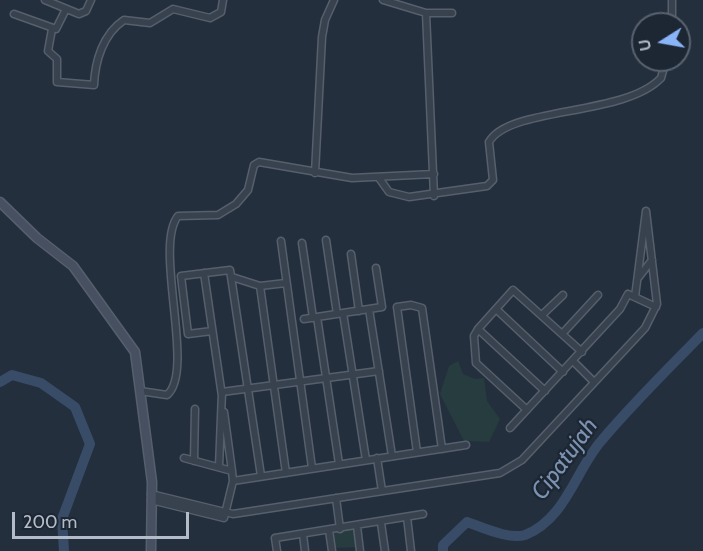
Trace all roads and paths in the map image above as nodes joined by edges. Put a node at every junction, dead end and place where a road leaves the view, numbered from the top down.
1 (45, 0) edge
2 (91, 0) edge
3 (224, 0) edge
4 (333, 0) edge
5 (384, 0) edge
6 (66, 9) junction
7 (426, 13) junction
8 (452, 13) dead end
9 (14, 14) dead end
10 (52, 29) junction
11 (663, 72) edge
12 (315, 173) junction
13 (434, 174) junction
14 (379, 178) junction
15 (434, 196) junction
16 (0, 202) edge
17 (326, 240) dead end
18 (280, 241) dead end
19 (303, 243) dead end
20 (351, 254) dead end
21 (652, 260) junction
22 (376, 268) dead end
23 (204, 273) junction
24 (232, 277) junction
25 (638, 278) junction
26 (286, 283) junction
27 (260, 286) junction
28 (563, 295) dead end
29 (598, 295) dead end
30 (635, 297) junction
31 (656, 307) junction
32 (369, 309) junction
33 (496, 309) junction
34 (359, 311) junction
35 (340, 314) junction
36 (542, 315) junction
37 (315, 318) junction
38 (304, 319) dead end
39 (477, 328) junction
40 (212, 331) junction
41 (562, 334) junction
42 (582, 352) junction
43 (573, 361) junction
44 (379, 371) junction
45 (563, 372) junction
46 (353, 375) junction
47 (326, 379) junction
48 (594, 382) junction
49 (300, 383) junction
50 (274, 384) junction
51 (248, 389) junction
52 (140, 391) junction
53 (545, 391) junction
54 (222, 392) junction
55 (195, 409) dead end
56 (527, 410) junction
57 (510, 428) dead end
58 (466, 445) dead end
59 (442, 449) junction
60 (417, 453) junction
61 (392, 456) junction
62 (184, 458) dead end
63 (377, 458) junction
64 (366, 460) junction
65 (194, 461) junction
66 (339, 464) junction
67 (219, 467) junction
68 (312, 468) junction
69 (232, 471) junction
70 (286, 472) junction
71 (261, 476) junction
72 (233, 481) junction
73 (382, 491) junction
74 (151, 497) junction
75 (336, 498) junction
76 (225, 512) junction
77 (423, 514) dead end
78 (407, 518) junction
79 (381, 523) junction
80 (357, 526) junction
81 (340, 529) junction
82 (329, 530) junction
83 (303, 534) junction
84 (275, 547) edge
85 (151, 550) edge
86 (305, 551) edge
87 (332, 551) edge
88 (360, 551) edge
89 (385, 551) edge
90 (411, 551) edge

1 - 6 street
2 - 6 street
3 - 10 street
4 - 12 street
5 - 7 street
6 - 10 street
7 - 8 street
7 - 13 street
9 - 10 street
11 - 15 street
12 - 14 street
12 - 52 street
13 - 14 street
13 - 15 street
14 - 15 street
16 - 52 street
17 - 35 street
18 - 26 street
19 - 37 street
20 - 34 street
21 - 25 street
21 - 25 street
21 - 31 street
22 - 32 street
23 - 24 street
23 - 40 street
23 - 40 street
24 - 27 street
24 - 51 street
25 - 30 street
26 - 27 street
26 - 49 street
27 - 50 street
28 - 36 street
29 - 41 street
30 - 31 street
30 - 42 street
31 - 48 street
32 - 34 street
32 - 44 street
33 - 36 street
33 - 39 street
33 - 45 street
34 - 35 street
35 - 37 street
35 - 46 street
36 - 41 street
37 - 38 street
37 - 47 street
39 - 53 street
39 - 56 street
40 - 54 street
41 - 42 street
42 - 43 street
43 - 45 street
43 - 48 street
44 - 46 street
44 - 61 street
45 - 53 street
46 - 47 street
46 - 64 street
47 - 49 street
47 - 66 street
48 - 73 street
49 - 50 street
49 - 68 street
50 - 51 street
50 - 70 street
51 - 54 street
51 - 71 street
52 - 74 street
53 - 56 street
54 - 67 street
54 - 69 street
55 - 65 street
56 - 57 street
58 - 59 street
59 - 60 street
59 - 60 street
60 - 61 street
61 - 63 street
62 - 65 street
63 - 64 street
63 - 73 street
64 - 66 street
65 - 67 street
66 - 68 street
67 - 69 street
68 - 70 street
69 - 72 street
70 - 71 street
71 - 72 street
72 - 76 street
73 - 75 street
74 - 76 street
74 - 85 street
75 - 76 street
75 - 81 street
77 - 78 street
78 - 79 street
78 - 90 street
79 - 80 street
79 - 89 street
80 - 81 street
80 - 88 street
81 - 82 street
82 - 83 street
82 - 87 street
83 - 84 street
83 - 86 street

